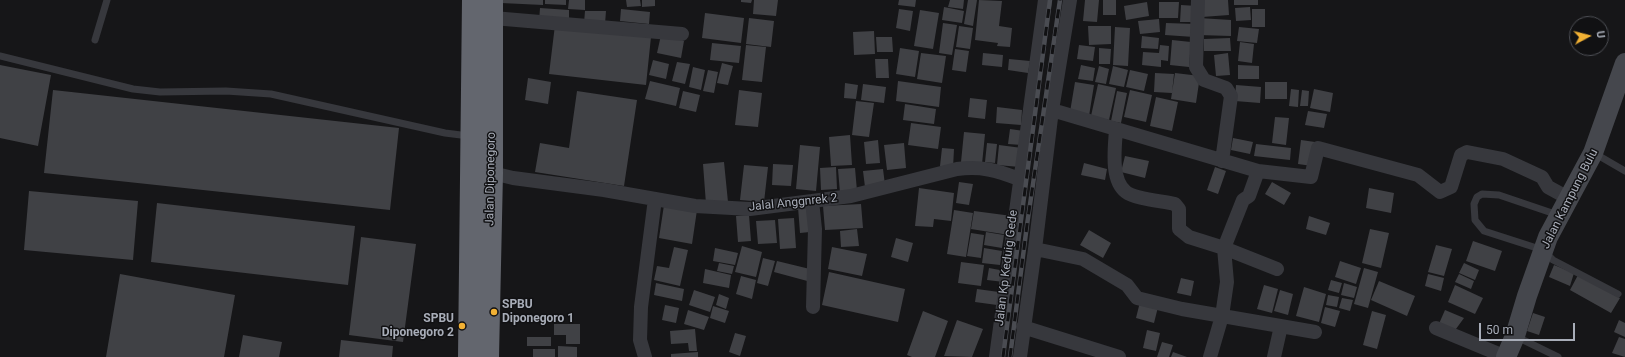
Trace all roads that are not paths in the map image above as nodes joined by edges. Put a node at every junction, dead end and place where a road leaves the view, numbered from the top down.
1 (106, 0) edge
2 (473, 0) edge
3 (1045, 0) edge
4 (1070, 0) edge
5 (1198, 0) edge
6 (492, 9) edge
7 (682, 34) dead end
8 (95, 40) dead end
9 (0, 56) edge
10 (1625, 63) edge
11 (1619, 99) edge
12 (1052, 110) junction
13 (1116, 129) junction
14 (472, 136) junction
15 (1593, 153) junction
16 (1222, 161) junction
17 (1625, 170) edge
18 (1258, 171) junction
19 (492, 173) junction
20 (1019, 179) junction
21 (655, 199) junction
22 (1570, 199) junction
23 (812, 201) junction
24 (1560, 216) junction
25 (1224, 248) junction
26 (1035, 249) junction
27 (1544, 250) junction
28 (1277, 269) dead end
29 (1618, 294) dead end
30 (813, 307) dead end
31 (1222, 316) junction
32 (1281, 326) junction
33 (1024, 327) junction
34 (1436, 328) dead end
35 (1315, 332) dead end
36 (1515, 336) junction
37 (470, 357) edge
38 (488, 357) edge
39 (645, 357) edge
40 (996, 357) edge
41 (1020, 357) edge
42 (1119, 357) edge
43 (1210, 357) edge
44 (1274, 357) edge
45 (1506, 357) edge
46 (1558, 357) edge

1 - 8 lane
2 - 14 highway, Jalan Diponegoro
3 - 20 street, Jalan Kp Keduig Gede
4 - 12 street
5 - 16 street
6 - 7 street
6 - 19 highway, Jalan Diponegoro
9 - 14 lane
10 - 11 street, Jalan Kampung Bulu
11 - 15 street, Jalan Kampung Bulu
12 - 13 street
12 - 26 street
13 - 16 street
13 - 25 street
14 - 37 highway, Jalan Diponegoro
15 - 17 lane
15 - 22 street, Jalan Kampung Bulu
16 - 18 street
18 - 22 street
18 - 25 street
19 - 21 street, Jalal Anggnrek 2
19 - 38 highway, Jalan Diponegoro
20 - 23 street, Jalal Anggnrek 2
20 - 40 street, Jalan Kp Keduig Gede
21 - 23 street, Jalal Anggnrek 2
21 - 39 street
22 - 24 street, Jalan Kampung Bulu
23 - 30 street
24 - 27 street, Jalan Kampung Bulu
24 - 27 lane
25 - 28 street
25 - 31 street
26 - 31 street
26 - 33 street
27 - 29 lane
27 - 36 street, Jalan Kampung Bulu
31 - 32 street
31 - 43 street
32 - 35 street
32 - 44 street
33 - 41 street
33 - 42 street
34 - 45 street
36 - 45 street, Jalan Kampung Bulu
36 - 46 lane

